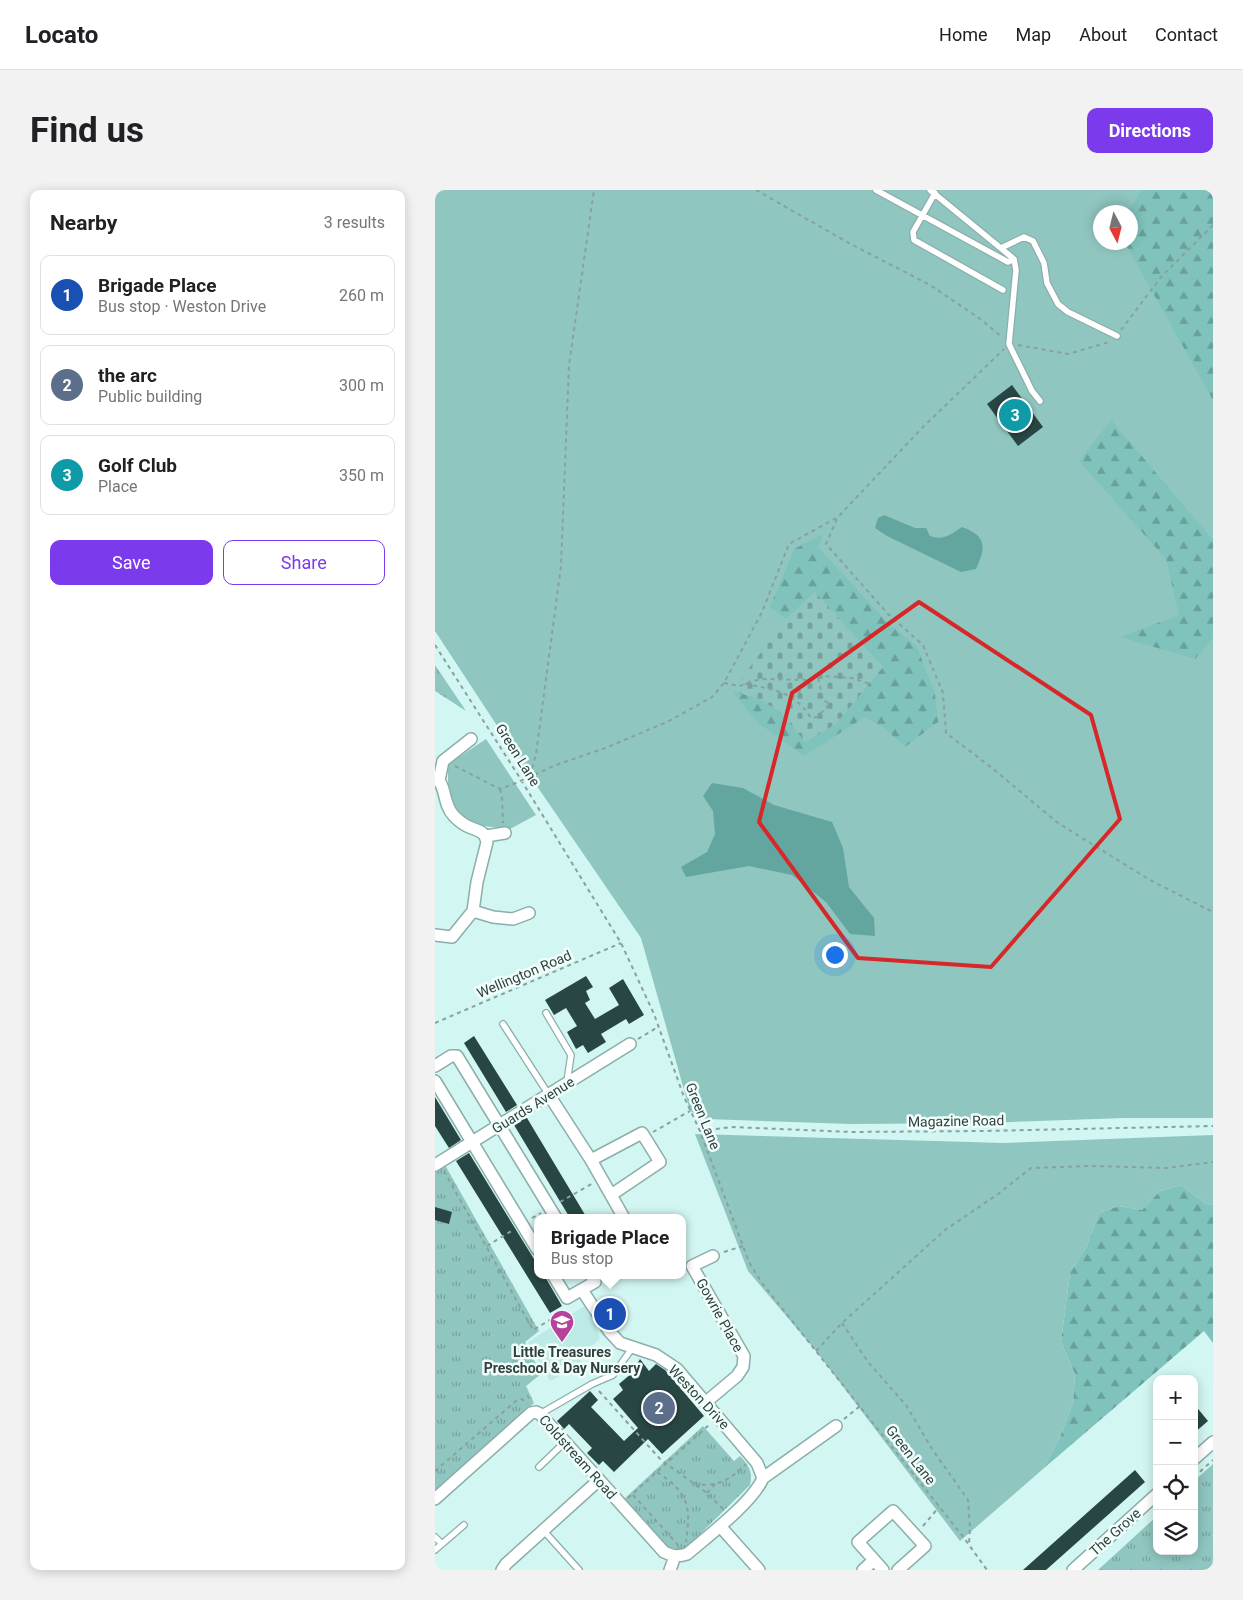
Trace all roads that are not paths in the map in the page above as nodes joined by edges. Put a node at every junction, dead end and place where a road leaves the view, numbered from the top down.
1 (877, 190) edge
2 (933, 192) edge
3 (922, 214) junction
4 (1001, 248) junction
5 (1014, 259) junction
6 (1003, 290) dead end
7 (1117, 336) road end
8 (1040, 401) dead end
9 (471, 740) dead end
10 (437, 779) edge
11 (503, 833) road end
12 (486, 836) junction
13 (473, 911) junction
14 (529, 913) dead end
15 (435, 935) edge
16 (545, 1013) dead end
17 (503, 1024) dead end
18 (630, 1044) road end
19 (435, 1066) edge
20 (435, 1081) edge
21 (566, 1084) junction
22 (549, 1095) junction
23 (500, 1125) junction
24 (473, 1142) junction
25 (591, 1160) junction
26 (437, 1164) edge
27 (611, 1195) junction
28 (554, 1214) edge
29 (622, 1214) edge
30 (534, 1244) edge
31 (713, 1256) road end
32 (555, 1279) edge
33 (593, 1279) edge
34 (582, 1290) junction
35 (633, 1347) junction
36 (706, 1402) junction
37 (538, 1413) junction
38 (836, 1426) road end
39 (565, 1442) junction
40 (1213, 1442) edge
41 (1198, 1455) edge
42 (539, 1467) dead end
43 (763, 1478) junction
44 (599, 1480) junction
45 (1153, 1498) edge
46 (435, 1499) edge
47 (464, 1524) dead end
48 (720, 1526) junction
49 (543, 1530) junction
50 (435, 1536) edge
51 (442, 1544) junction
52 (435, 1550) edge
53 (682, 1554) junction
54 (874, 1560) junction
55 (502, 1570) edge
56 (579, 1570) edge
57 (670, 1570) edge
58 (759, 1570) edge
59 (863, 1570) edge
60 (883, 1570) edge
61 (898, 1570) edge
62 (1073, 1570) edge

1 - 3 lane
2 - 3 lane
2 - 4 lane
3 - 5 lane
3 - 6 lane
4 - 5 lane
4 - 7 lane
5 - 8 lane
9 - 10 street
10 - 12 street
11 - 12 street
12 - 13 street
13 - 14 street
13 - 15 street
16 - 21 lane
17 - 22 lane
18 - 21 street, Guards Avenue
19 - 23 street
20 - 24 street
21 - 22 street, Guards Avenue
22 - 23 street, Guards Avenue
22 - 25 street
23 - 24 street, Guards Avenue
23 - 28 street
24 - 26 street, Guards Avenue
24 - 30 street
25 - 27 street
25 - 27 street
27 - 29 street
31 - 36 street, Gowrie Place
32 - 34 street
33 - 34 street
34 - 35 street, Weston Drive
35 - 36 street, Weston Drive
35 - 37 lane
36 - 43 street, Weston Drive
37 - 39 street, Coldstream Road
37 - 46 street, Coldstream Road
38 - 43 street
39 - 42 lane
39 - 44 street, Coldstream Road
40 - 41 street
43 - 48 street
44 - 49 street
44 - 53 street, Coldstream Road
45 - 62 street, The Grove
47 - 51 lane
48 - 53 street
48 - 58 street
49 - 55 street
49 - 56 lane
50 - 51 lane
51 - 52 lane
53 - 57 street
54 - 59 street
54 - 60 street
54 - 61 street

